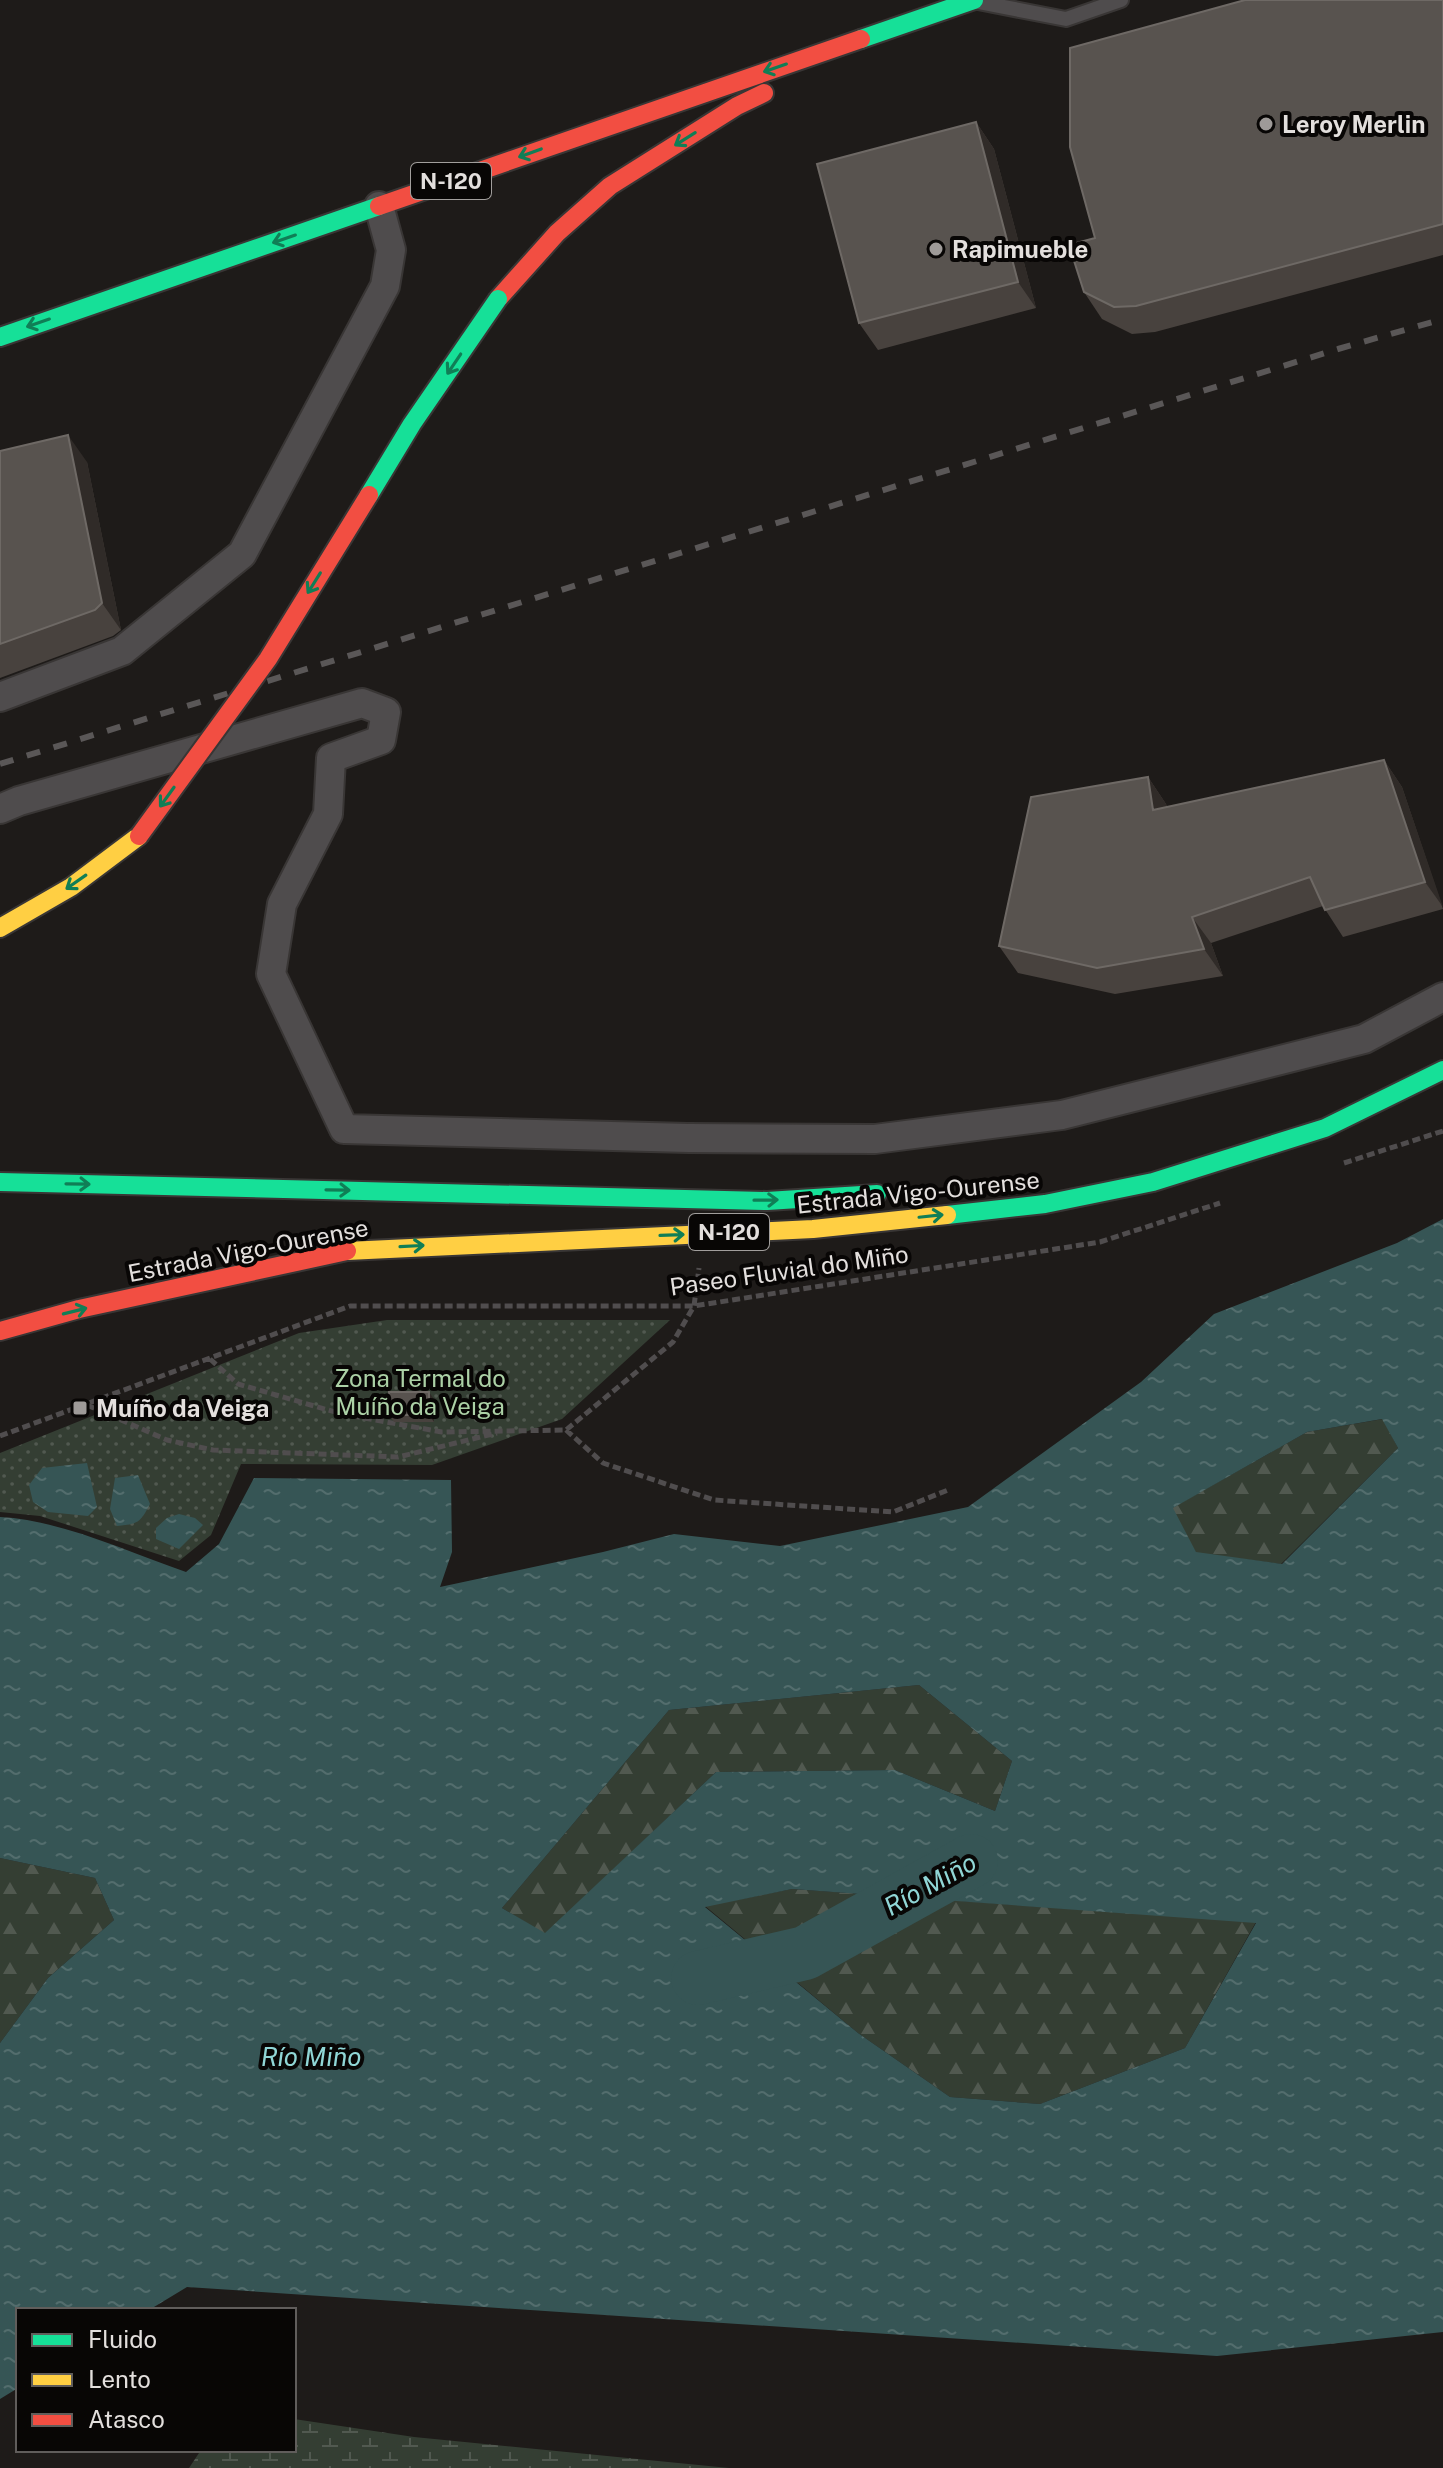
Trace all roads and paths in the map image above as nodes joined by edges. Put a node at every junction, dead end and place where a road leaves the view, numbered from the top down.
1 (973, 0) edge
2 (1121, 0) edge
3 (902, 25) junction
4 (379, 206) junction
5 (0, 337) edge
6 (0, 697) edge
7 (0, 809) edge
8 (0, 928) edge
9 (1443, 997) edge
10 (1443, 1068) edge
11 (1344, 1099) dead end
12 (1443, 1131) edge
13 (1339, 1164) dead end
14 (0, 1182) edge
15 (898, 1193) dead end
16 (1234, 1198) dead end
17 (699, 1263) dead end
18 (694, 1306) junction
19 (0, 1331) edge
20 (209, 1359) junction
21 (86, 1405) junction
22 (566, 1430) junction
23 (508, 1431) junction
24 (0, 1436) edge
25 (948, 1490) dead end

1 - 2 lane
1 - 3 highway, N-120
3 -> 4 highway, N-120
3 -> 8 highway, bridge
4 -> 5 highway, N-120
4 - 6 street
7 - 9 street
10 - 11 highway
19 -> 10 highway, Estrada Vigo-Ourense / N-120
12 - 13 path
14 -> 15 highway
16 - 18 path, Paseo Fluvial do Miño
17 - 18 path
18 - 20 path, Paseo Fluvial do Miño
18 - 22 path
20 - 21 path, Paseo Fluvial do Miño
20 - 23 path
21 - 23 path
21 - 24 path, Paseo Fluvial do Miño
22 - 23 path
22 - 25 path

